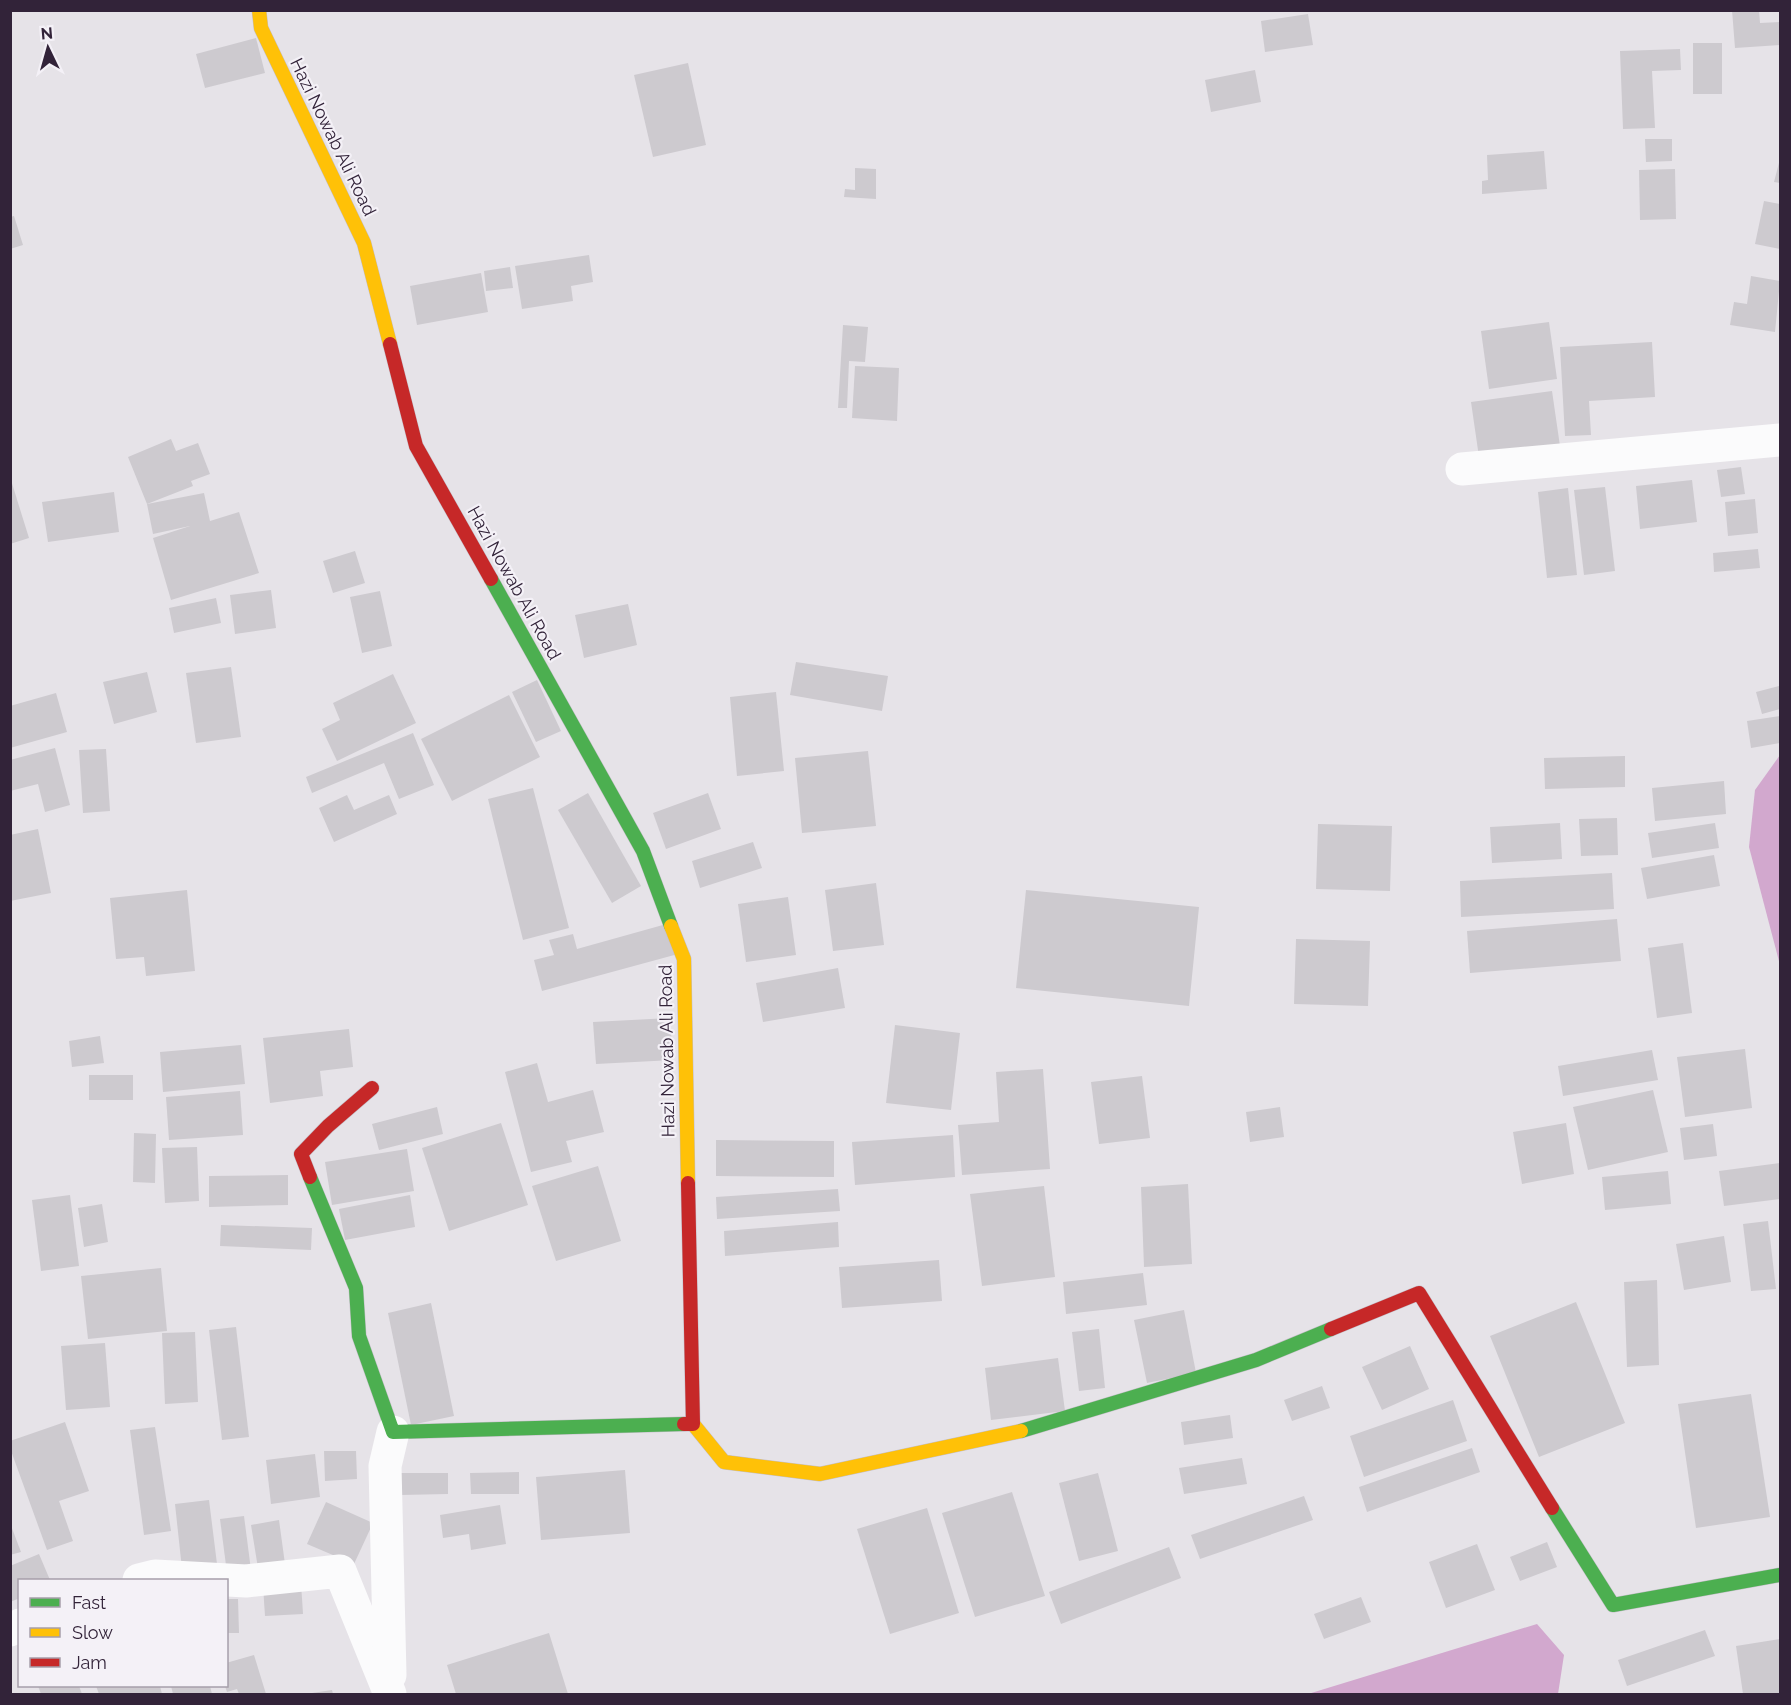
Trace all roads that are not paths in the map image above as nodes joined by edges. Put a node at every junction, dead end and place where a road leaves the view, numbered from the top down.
1 (259, 10) edge
2 (1780, 440) edge
3 (1462, 470) dead end
4 (372, 1088) dead end
5 (693, 1424) junction
6 (393, 1432) junction
7 (1780, 1575) edge
8 (145, 1579) edge
9 (210, 1579) edge
10 (228, 1580) edge
11 (391, 1695) edge

1 - 5 street, Hazi Nowab Ali Road
2 - 3 street
4 - 6 street
5 - 6 street
5 - 7 street
6 - 11 street
8 - 9 street
10 - 11 street

